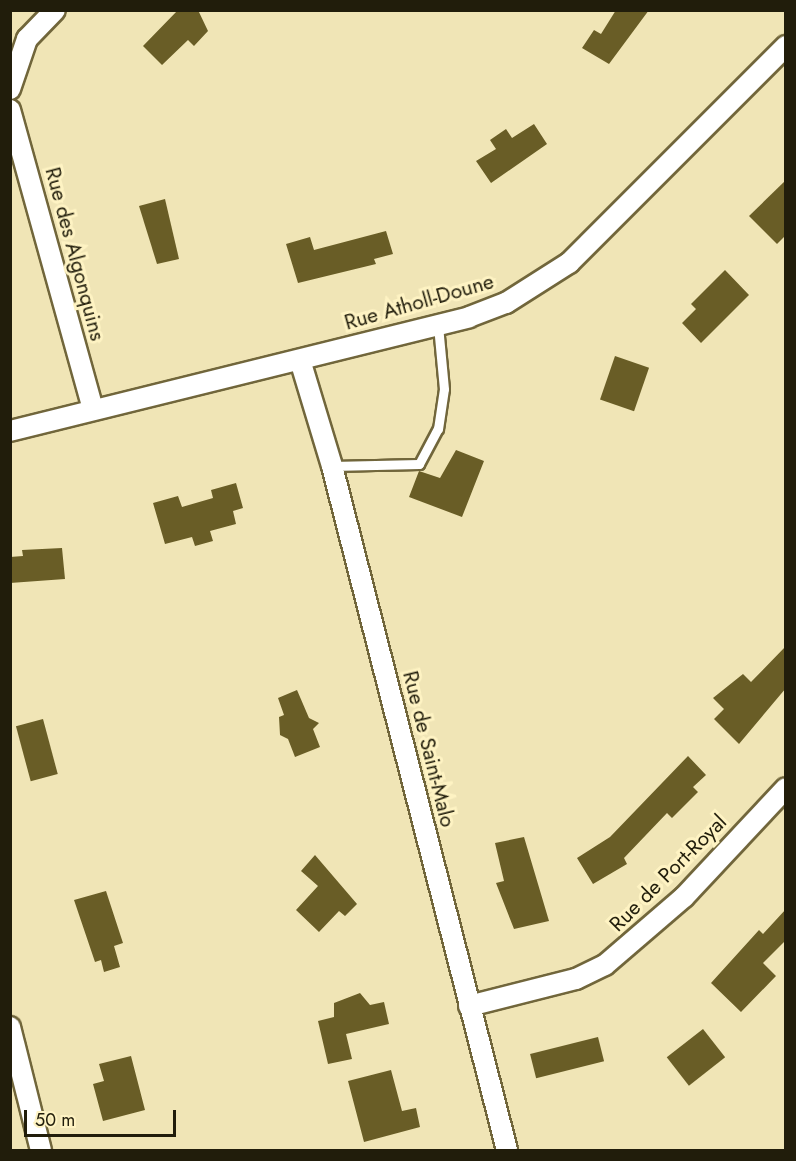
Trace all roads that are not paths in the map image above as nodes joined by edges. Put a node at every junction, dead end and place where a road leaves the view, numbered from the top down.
1 (55, 10) edge
2 (786, 46) edge
3 (10, 89) edge
4 (10, 111) edge
5 (438, 325) junction
6 (300, 360) junction
7 (93, 410) junction
8 (10, 431) edge
9 (332, 466) junction
10 (786, 788) edge
11 (469, 1006) junction
12 (10, 1027) edge
13 (14, 1055) edge
14 (41, 1150) edge
15 (507, 1150) edge

1 - 3 street
2 - 5 street, Rue Atholl-Doune
4 - 7 street, Rue des Algonquins
5 - 6 street, Rue Atholl-Doune
5 - 9 lane
6 - 7 street, Rue Atholl-Doune
6 - 9 street, Rue de Saint-Malo
7 - 8 street, Rue Atholl-Doune
9 - 11 street, Rue de Saint-Malo
10 - 11 street, Rue de Port-Royal
11 - 15 street, Rue de Saint-Malo
12 - 13 street
13 - 14 street

